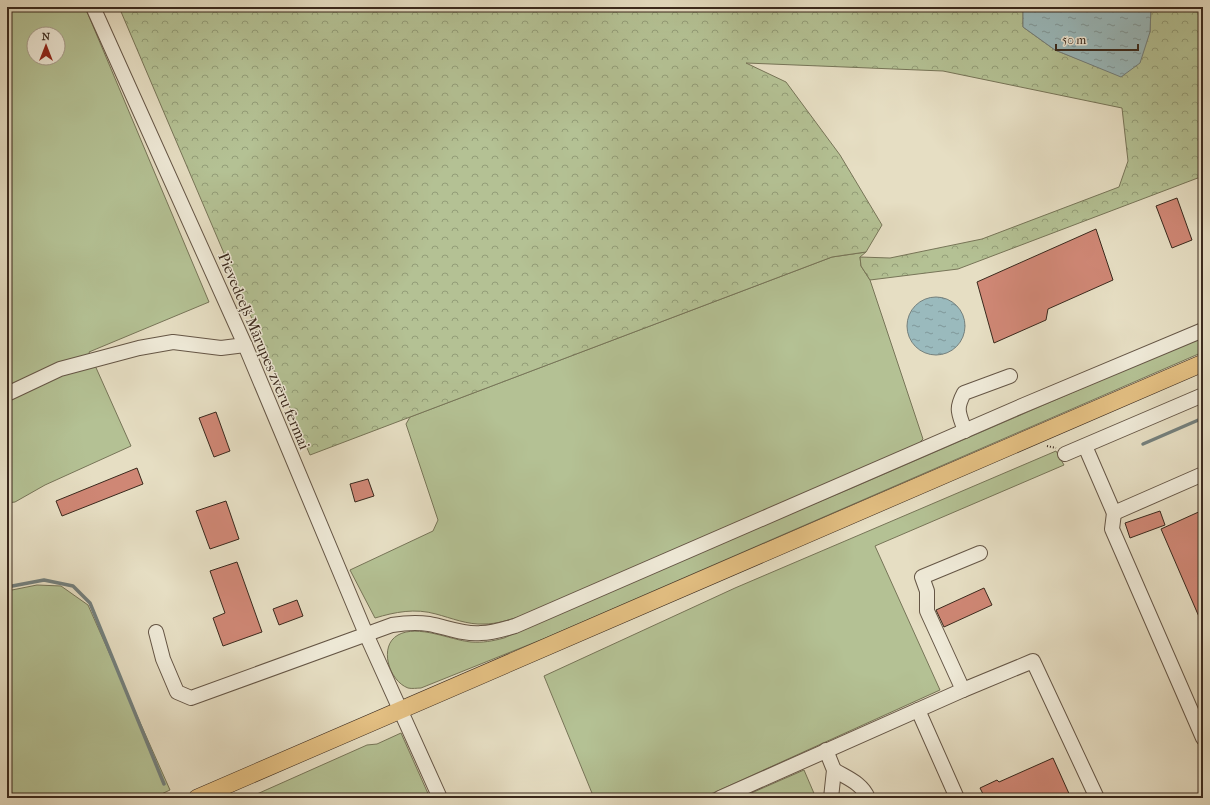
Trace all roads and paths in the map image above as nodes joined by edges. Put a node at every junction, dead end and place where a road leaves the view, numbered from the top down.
1 (93, 7) edge
2 (1203, 330) edge
3 (245, 345) junction
4 (1203, 364) edge
5 (1010, 376) dead end
6 (7, 394) edge
7 (1203, 395) edge
8 (965, 431) junction
9 (1084, 446) junction
10 (1065, 454) dead end
11 (1203, 474) edge
12 (1114, 513) junction
13 (980, 553) dead end
14 (156, 632) dead end
15 (366, 634) junction
16 (963, 690) junction
17 (401, 710) junction
18 (918, 710) junction
19 (1203, 738) edge
20 (826, 750) junction
21 (834, 770) junction
22 (197, 798) edge
23 (440, 798) edge
24 (720, 798) edge
25 (831, 798) edge
26 (868, 798) edge
27 (957, 798) edge
28 (1097, 798) edge

1 - 3 street, Pievedceļš Mārupes zvēru fermai
2 - 8 street
3 - 6 street
3 - 15 street, Pievedceļš Mārupes zvēru fermai
4 - 17 main road
5 - 8 street
7 - 9 street
8 - 15 street
9 - 10 street
9 - 12 street
11 - 12 street
12 - 19 street
13 - 16 street
14 - 15 street
15 - 17 street, Pievedceļš Mārupes zvēru fermai
16 - 18 street
16 - 28 street
17 - 22 main road
17 - 23 street, Pievedceļš Mārupes zvēru fermai
18 - 20 street
18 - 27 street
20 - 21 street
20 - 24 street
21 - 25 street
21 - 26 street

